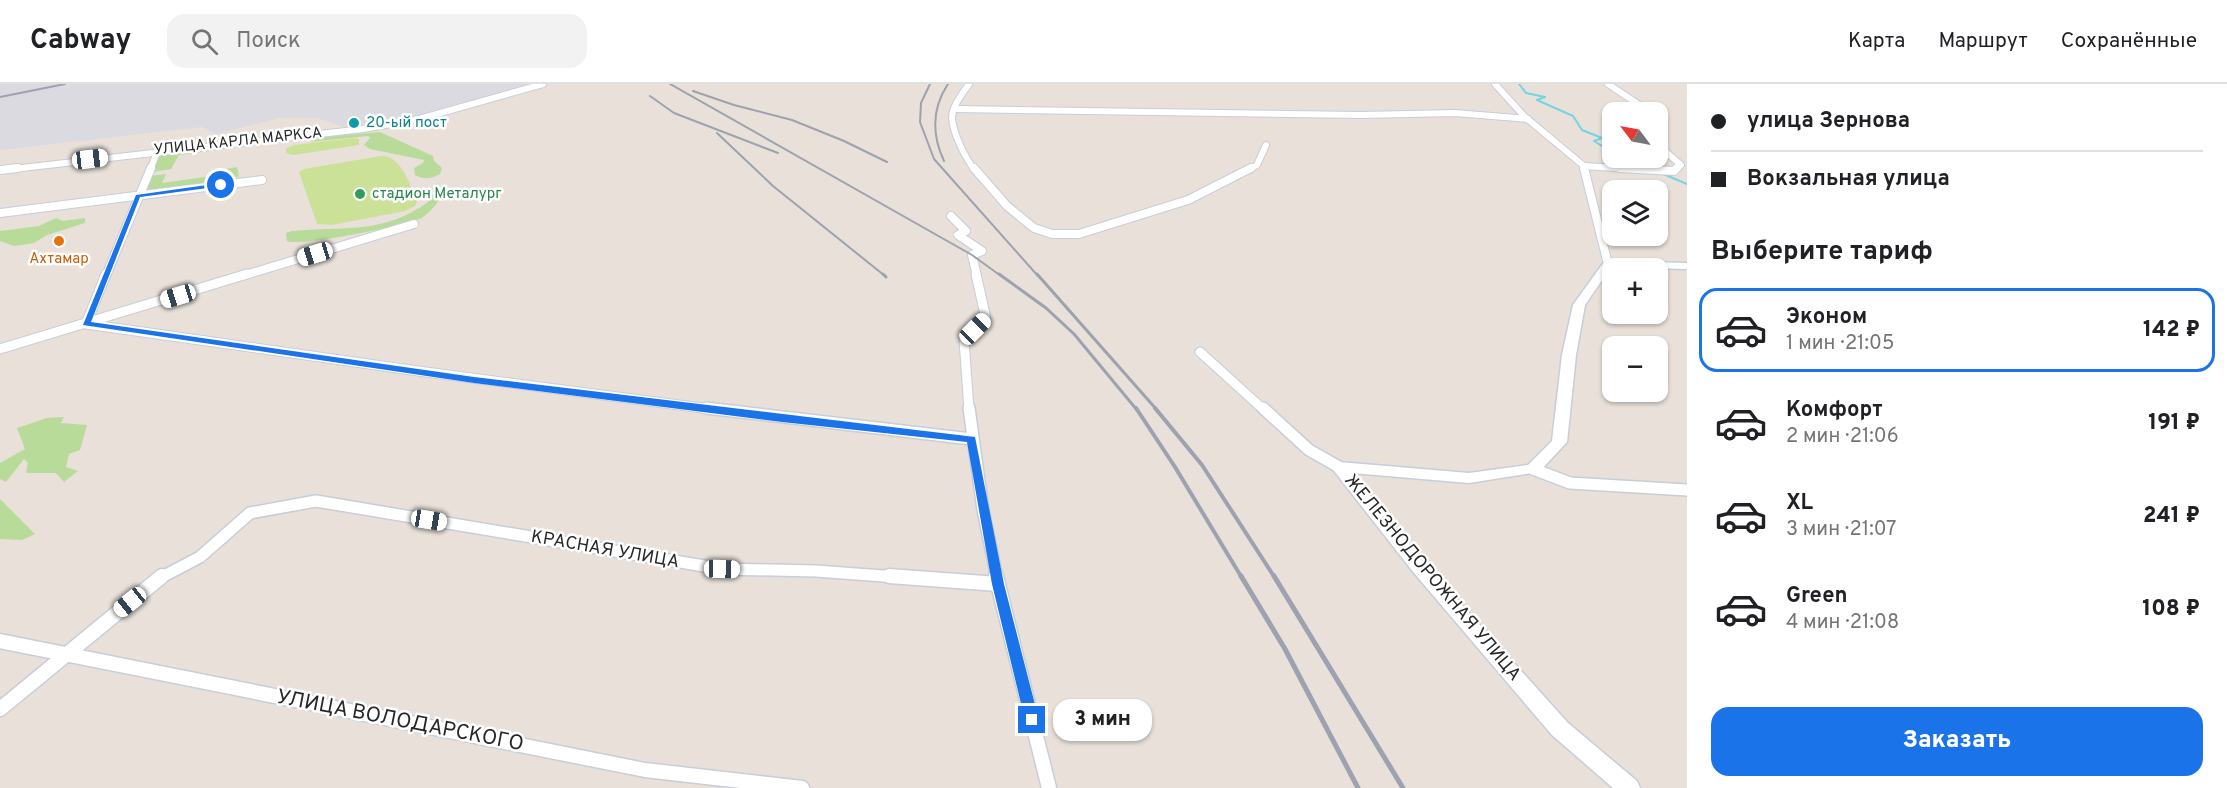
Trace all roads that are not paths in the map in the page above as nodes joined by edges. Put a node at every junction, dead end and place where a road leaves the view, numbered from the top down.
1 (543, 84) edge
2 (969, 84) edge
3 (1495, 84) edge
4 (1608, 84) edge
5 (1635, 102) edge
6 (955, 109) junction
7 (1528, 119) junction
8 (1266, 145) dead end
9 (158, 150) junction
10 (1668, 154) edge
11 (1584, 166) junction
12 (1602, 167) edge
13 (1620, 168) edge
14 (0, 170) edge
15 (262, 180) dead end
16 (138, 196) junction
17 (0, 213) edge
18 (951, 216) dead end
19 (414, 224) dead end
20 (1606, 258) edge
21 (1668, 266) edge
22 (1687, 266) edge
23 (1602, 273) edge
24 (86, 324) junction
25 (0, 349) edge
26 (1200, 352) dead end
27 (971, 439) junction
28 (1339, 467) junction
29 (1533, 468) junction
30 (1687, 490) edge
31 (998, 584) junction
32 (0, 641) edge
33 (65, 656) junction
34 (0, 709) edge
35 (802, 788) edge
36 (1049, 788) edge
37 (1629, 788) edge

1 - 9 street, УЛИЦА КАРЛА МАРКСА
2 - 6 street
3 - 7 street
4 - 5 street
6 - 7 street
6 - 8 street
7 - 11 street
9 - 14 street, УЛИЦА КАРЛА МАРКСА
9 - 16 street
10 - 13 street
11 - 12 street
11 - 20 street
15 - 16 street
16 - 17 street
16 - 24 street
18 - 27 street
19 - 24 street
21 - 22 street
23 - 29 street
24 - 25 street
24 - 27 street
26 - 28 street, ЖЕЛЕЗНОДОРОЖНАЯ УЛИЦА
27 - 31 street
28 - 29 street
28 - 37 street, ЖЕЛЕЗНОДОРОЖНАЯ УЛИЦА
29 - 30 street
31 - 33 street, КРАСНАЯ УЛИЦА
31 - 36 street
32 - 33 street, УЛИЦА ВОЛОДАРСКОГО
33 - 34 street
33 - 35 street, УЛИЦА ВОЛОДАРСКОГО

